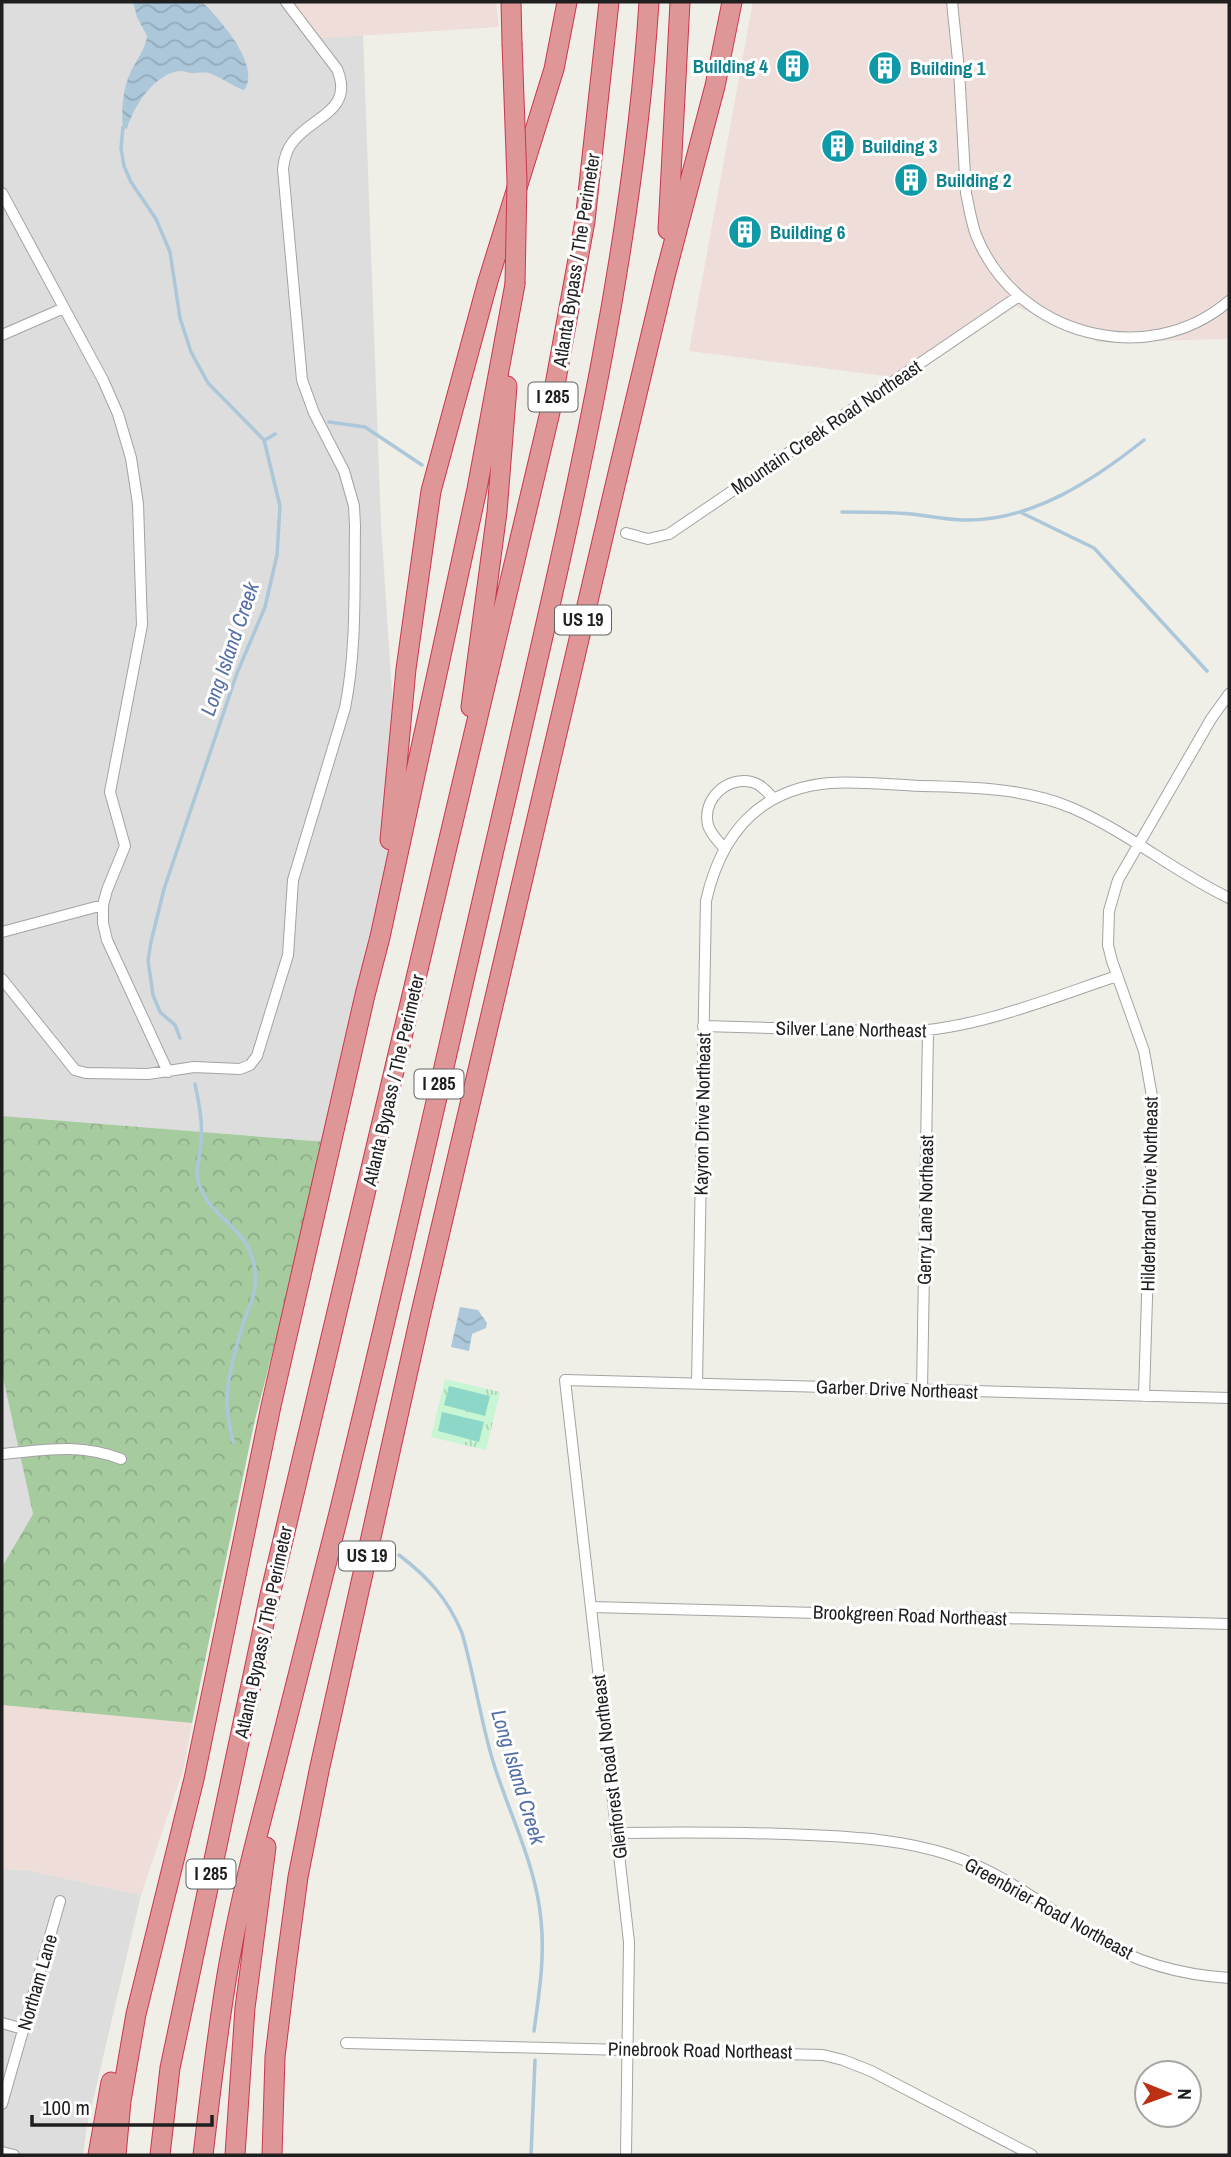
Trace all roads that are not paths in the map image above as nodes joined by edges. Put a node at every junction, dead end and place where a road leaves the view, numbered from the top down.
1 (286, 2) edge
2 (511, 2) edge
3 (567, 2) edge
4 (609, 2) edge
5 (649, 2) edge
6 (680, 2) edge
7 (732, 2) edge
8 (952, 2) edge
9 (2, 193) edge
10 (665, 276) junction
11 (515, 284) junction
12 (1019, 296) junction
13 (1229, 301) edge
14 (64, 308) junction
15 (2, 335) edge
16 (626, 533) dead end
17 (1229, 694) edge
18 (463, 787) junction
19 (774, 799) junction
20 (1138, 845) junction
21 (724, 848) junction
22 (1229, 898) edge
23 (103, 905) junction
24 (2, 932) edge
25 (380, 937) junction
26 (1117, 976) junction
27 (2, 979) edge
28 (704, 1026) junction
29 (928, 1031) junction
30 (168, 1072) junction
31 (565, 1380) joint
32 (697, 1383) junction
33 (922, 1390) junction
34 (1144, 1396) junction
35 (1229, 1398) edge
36 (2, 1454) edge
37 (121, 1459) dead end
38 (591, 1606) junction
39 (1229, 1623) edge
40 (284, 1732) junction
41 (617, 1833) junction
42 (179, 1846) junction
43 (60, 1901) dead end
44 (1229, 1978) edge
45 (2, 2023) edge
46 (23, 2029) junction
47 (346, 2043) dead end
48 (629, 2049) junction
49 (2, 2104) edge
50 (2, 2152) edge
51 (14, 2155) edge
52 (98, 2155) edge
53 (116, 2155) edge
54 (160, 2155) edge
55 (203, 2155) edge
56 (234, 2155) edge
57 (272, 2155) edge
58 (626, 2155) edge
59 (1032, 2155) edge

1 - 30 street
2 - 11 highway, bridge
3 - 25 highway
4 - 18 highway, Atlanta Bypass / The Perimeter / I 285
5 - 40 highway, I 285
6 - 10 highway
7 - 10 highway, US 19
8 - 12 street
9 - 14 street
10 - 57 highway, US 19
11 - 18 highway
11 - 25 highway
12 - 13 street
12 - 16 street, Mountain Creek Road Northeast
14 - 15 street
14 - 23 street
17 - 20 street, Hilderbrand Drive Northeast
18 - 54 highway, Atlanta Bypass / The Perimeter / I 285
19 - 20 street, Kayron Drive Northeast
19 - 21 street, Kayron Drive Northeast
19 - 21 street
20 - 22 street, Kayron Drive Northeast
20 - 26 street, Hilderbrand Drive Northeast
21 - 28 street, Kayron Drive Northeast
23 - 24 street
23 - 30 street
25 - 42 highway
26 - 29 street, Silver Lane Northeast
26 - 34 street, Hilderbrand Drive Northeast
27 - 30 street
28 - 29 street, Silver Lane Northeast
28 - 32 street, Kayron Drive Northeast
29 - 33 street, Gerry Lane Northeast
31 - 32 street, Garber Drive Northeast
31 - 38 street, Glenforest Road Northeast
32 - 33 street, Garber Drive Northeast
33 - 34 street, Garber Drive Northeast
34 - 35 street, Garber Drive Northeast
36 - 37 street
38 - 39 street, Brookgreen Road Northeast
38 - 41 street, Glenforest Road Northeast
40 - 55 highway, I 285
40 - 56 highway
41 - 44 street, Greenbrier Road Northeast
41 - 48 street, Glenforest Road Northeast
42 - 52 highway
42 - 53 highway
43 - 46 street, Northam Lane
45 - 46 street
46 - 49 street, Northam Lane
47 - 48 street, Pinebrook Road Northeast
48 - 58 street, Glenforest Road Northeast
48 - 59 street, Pinebrook Road Northeast
50 - 51 street

